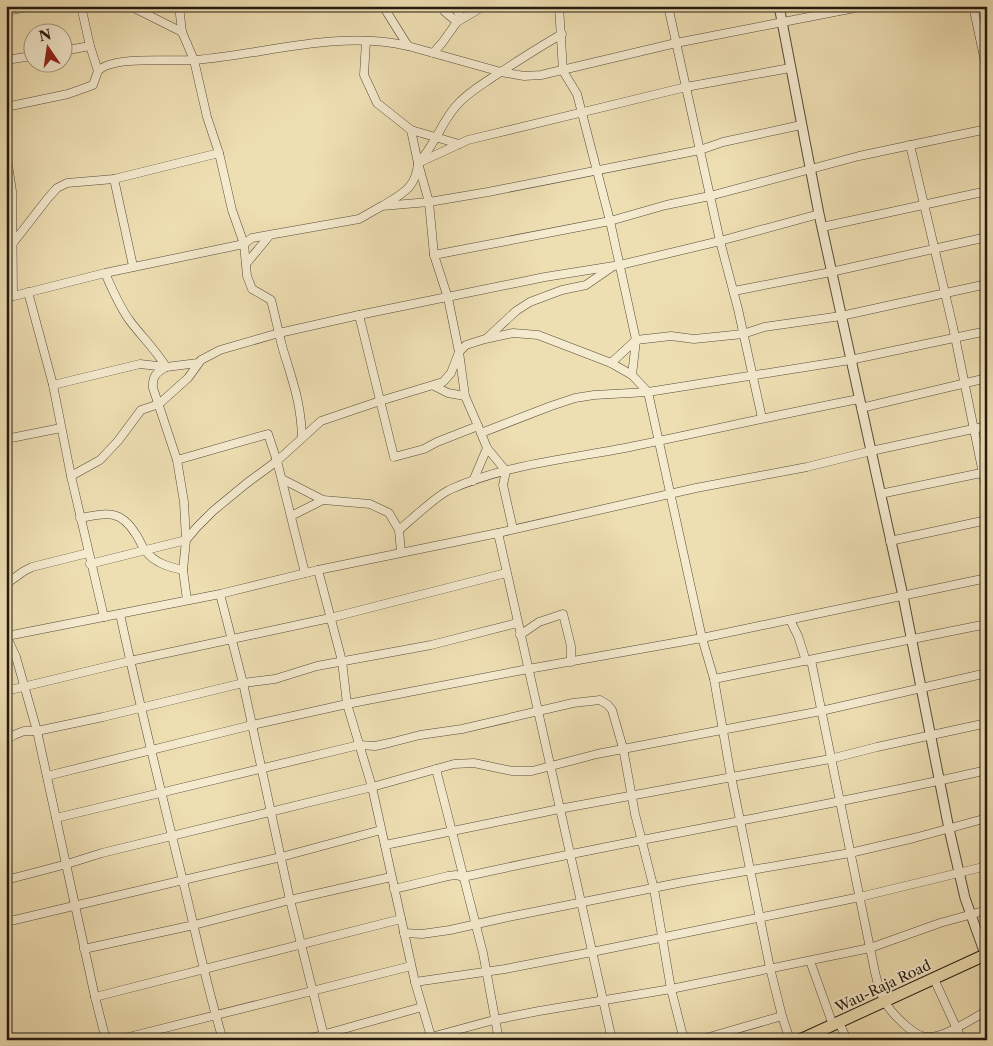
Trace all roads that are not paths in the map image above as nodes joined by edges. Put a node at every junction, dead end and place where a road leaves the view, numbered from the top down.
1 (33, 6) edge
2 (82, 6) edge
3 (130, 6) edge
4 (179, 6) edge
5 (383, 6) edge
6 (445, 6) edge
7 (454, 6) edge
8 (484, 6) edge
9 (560, 6) edge
10 (668, 6) edge
11 (778, 6) edge
12 (865, 6) edge
13 (973, 6) edge
14 (6, 11) edge
15 (459, 20) junction
16 (782, 24) junction
17 (182, 32) junction
18 (562, 34) junction
19 (366, 41) junction
20 (676, 44) junction
21 (90, 46) junction
22 (408, 46) junction
23 (72, 49) edge
24 (433, 53) junction
25 (22, 58) edge
26 (6, 60) edge
27 (194, 60) junction
28 (790, 68) junction
29 (98, 70) junction
30 (563, 70) junction
31 (987, 71) edge
32 (501, 72) junction
33 (686, 87) junction
34 (6, 107) edge
35 (581, 112) junction
36 (801, 125) junction
37 (987, 129) edge
38 (411, 130) junction
39 (435, 137) junction
40 (459, 144) junction
41 (910, 145) junction
42 (700, 150) junction
43 (6, 152) edge
44 (219, 153) junction
45 (418, 164) junction
46 (597, 170) junction
47 (810, 170) junction
48 (114, 179) junction
49 (987, 191) edge
50 (710, 196) junction
51 (429, 202) junction
52 (923, 205) junction
53 (382, 206) junction
54 (819, 214) junction
55 (610, 221) junction
56 (822, 226) junction
57 (270, 235) junction
58 (987, 237) edge
59 (720, 242) junction
60 (10, 244) edge
61 (244, 244) junction
62 (934, 249) junction
63 (434, 255) junction
64 (246, 264) junction
65 (133, 266) junction
66 (616, 266) junction
67 (831, 272) junction
68 (105, 273) junction
69 (987, 284) edge
70 (734, 291) junction
71 (28, 292) junction
72 (945, 292) junction
73 (10, 297) edge
74 (448, 298) junction
75 (359, 315) junction
76 (841, 316) junction
77 (987, 331) edge
78 (279, 333) junction
79 (743, 334) junction
80 (954, 338) junction
81 (485, 339) junction
82 (636, 340) junction
83 (459, 352) junction
84 (850, 360) junction
85 (198, 363) junction
86 (611, 363) junction
87 (166, 367) junction
88 (632, 375) junction
89 (753, 375) junction
90 (987, 378) edge
91 (963, 383) junction
92 (53, 385) junction
93 (434, 386) junction
94 (648, 392) junction
95 (465, 396) junction
96 (380, 401) junction
97 (159, 404) junction
98 (860, 404) junction
99 (762, 418) junction
100 (987, 426) edge
101 (61, 428) junction
102 (480, 429) junction
103 (973, 429) junction
104 (302, 438) junction
105 (6, 439) edge
106 (658, 441) junction
107 (487, 448) junction
108 (871, 451) junction
109 (177, 460) junction
110 (277, 460) junction
111 (506, 471) junction
112 (985, 472) edge
113 (71, 476) junction
114 (282, 479) junction
115 (473, 481) junction
116 (987, 493) edge
117 (670, 494) junction
118 (880, 494) junction
119 (323, 500) junction
120 (291, 516) junction
121 (80, 518) junction
122 (987, 520) edge
123 (513, 529) junction
124 (398, 530) junction
125 (498, 533) junction
126 (186, 540) junction
127 (890, 541) junction
128 (145, 551) junction
129 (401, 552) junction
130 (88, 553) junction
131 (90, 564) junction
132 (183, 570) junction
133 (318, 570) junction
134 (306, 573) junction
135 (506, 573) junction
136 (987, 578) edge
137 (6, 584) edge
138 (220, 594) junction
139 (903, 596) junction
140 (187, 600) junction
141 (120, 614) junction
142 (104, 617) junction
143 (330, 618) junction
144 (790, 620) junction
145 (517, 623) junction
146 (987, 624) edge
147 (7, 635) edge
148 (520, 636) junction
149 (232, 638) junction
150 (702, 638) junction
151 (911, 639) junction
152 (808, 660) junction
153 (130, 661) junction
154 (342, 661) junction
155 (571, 662) junction
156 (528, 669) junction
157 (987, 673) edge
158 (714, 678) junction
159 (243, 683) junction
160 (24, 686) junction
161 (920, 688) junction
162 (6, 691) edge
163 (347, 704) junction
164 (142, 706) junction
165 (537, 711) junction
166 (821, 711) junction
167 (987, 723) edge
168 (252, 725) junction
169 (722, 729) junction
170 (37, 731) junction
171 (930, 736) junction
172 (6, 740) edge
173 (359, 745) junction
174 (623, 748) junction
175 (151, 750) junction
176 (830, 759) junction
177 (550, 767) junction
178 (262, 769) junction
179 (436, 769) junction
180 (987, 770) edge
181 (47, 776) junction
182 (731, 777) junction
183 (939, 781) junction
184 (372, 787) junction
185 (161, 793) junction
186 (632, 796) junction
187 (840, 802) junction
188 (559, 809) junction
189 (272, 811) junction
190 (56, 818) junction
191 (987, 818) edge
192 (741, 822) junction
193 (949, 829) junction
194 (381, 830) junction
195 (451, 831) junction
196 (171, 837) junction
197 (642, 840) junction
198 (385, 845) junction
199 (569, 853) junction
200 (850, 853) junction
201 (281, 857) junction
202 (67, 864) junction
203 (987, 866) edge
204 (750, 871) junction
205 (960, 873) junction
206 (391, 877) junction
207 (463, 877) junction
208 (6, 880) edge
209 (183, 881) junction
210 (654, 888) junction
211 (394, 889) junction
212 (860, 897) junction
213 (290, 900) junction
214 (581, 903) junction
215 (76, 906) junction
216 (987, 910) edge
217 (970, 914) junction
218 (760, 917) junction
219 (401, 919) junction
220 (6, 922) edge
221 (476, 924) junction
222 (194, 925) junction
223 (404, 933) junction
224 (662, 937) junction
225 (301, 944) junction
226 (870, 948) junction
227 (84, 949) junction
228 (592, 952) junction
229 (984, 956) edge
230 (810, 961) junction
231 (411, 966) junction
232 (770, 968) junction
233 (205, 969) junction
234 (485, 972) junction
235 (934, 979) junction
236 (415, 982) junction
237 (672, 989) junction
238 (314, 991) junction
239 (95, 997) junction
240 (603, 1001) junction
241 (885, 1001) junction
242 (422, 1007) junction
243 (987, 1011) edge
244 (215, 1016) junction
245 (782, 1016) junction
246 (494, 1020) junction
247 (836, 1024) junction
248 (956, 1027) junction
249 (324, 1037) edge
250 (431, 1038) edge
251 (106, 1040) edge
252 (117, 1040) edge
253 (223, 1040) edge
254 (304, 1040) edge
255 (499, 1040) edge
256 (612, 1040) edge
257 (684, 1040) edge
258 (700, 1040) edge
259 (790, 1040) edge
260 (800, 1040) edge
261 (848, 1040) edge
262 (962, 1040) edge

1 - 14 street
2 - 21 street
3 - 17 street
4 - 17 street
5 - 22 street
6 - 15 street
7 - 15 street
8 - 15 street
9 - 18 street
10 - 20 street
11 - 16 street
12 - 16 street
13 - 31 street
15 - 24 street
16 - 20 street
16 - 28 street
17 - 27 street
18 - 30 street
18 - 32 street
19 - 22 street
19 - 27 street
19 - 38 street
20 - 30 street
20 - 33 street
21 - 23 street
21 - 29 street
22 - 24 street
24 - 32 street
25 - 26 street
27 - 29 street
27 - 44 street
28 - 33 street
28 - 36 street
29 - 34 street
30 - 32 street
30 - 35 street
32 - 39 street
33 - 35 street
33 - 42 street
35 - 40 street
35 - 46 street
36 - 42 street
36 - 47 street
37 - 41 street
38 - 39 street
38 - 45 street
39 - 40 street
39 - 45 street
40 - 45 street
41 - 47 street
41 - 52 street
42 - 46 street
42 - 50 street
43 - 60 street
44 - 48 street
44 - 61 street
45 - 51 street
45 - 53 street
46 - 51 street
46 - 55 street
47 - 50 street
47 - 54 street
48 - 60 street
48 - 65 street
49 - 52 street
50 - 55 street
50 - 59 street
51 - 53 street
51 - 63 street
52 - 56 street
52 - 62 street
53 - 57 street
54 - 56 street
54 - 59 street
55 - 63 street
55 - 66 street
56 - 67 street
57 - 61 street
57 - 64 street
58 - 62 street
59 - 66 street
59 - 70 street
60 - 73 street
61 - 64 street
61 - 65 street
62 - 67 street
62 - 72 street
63 - 74 street
64 - 78 street
65 - 68 street
66 - 74 street
66 - 81 street
66 - 82 street
67 - 70 street
67 - 76 street
68 - 71 street
68 - 87 street
69 - 72 street
70 - 79 street
71 - 73 street
71 - 92 street
72 - 76 street
72 - 80 street
74 - 75 street
74 - 83 street
75 - 78 street
75 - 96 street
76 - 79 street
76 - 84 street
77 - 80 street
78 - 85 street
78 - 104 street
79 - 82 street
79 - 89 street
80 - 84 street
80 - 91 street
81 - 83 street
81 - 86 street
82 - 86 street
82 - 88 street
83 - 93 street
83 - 95 street
84 - 89 street
84 - 98 street
85 - 87 street
85 - 97 street
86 - 88 street
87 - 92 street
87 - 97 street
88 - 94 street
89 - 94 street
89 - 99 street
90 - 91 street
91 - 98 street
91 - 103 street
92 - 101 street
93 - 95 street
93 - 96 street
94 - 102 street
94 - 106 street
95 - 102 street
96 - 102 street
96 - 104 street
97 - 109 street
97 - 113 street
98 - 99 street
98 - 108 street
99 - 106 street
100 - 103 street
101 - 105 street
101 - 113 street
102 - 107 street
103 - 108 street
103 - 112 street
104 - 110 street
106 - 111 street
106 - 117 street
107 - 111 street
107 - 115 street
108 - 117 street
108 - 118 street
109 - 110 street
109 - 126 street
110 - 114 street
110 - 126 street
111 - 115 street
111 - 123 street
112 - 116 street
112 - 118 street
113 - 121 street
114 - 119 street
114 - 120 street
115 - 124 street
117 - 123 street
117 - 150 street
118 - 127 street
119 - 120 street
119 - 124 street
120 - 134 street
121 - 128 street
121 - 130 street
122 - 127 street
123 - 125 street
124 - 129 street
125 - 129 street
125 - 135 street
126 - 128 street
126 - 132 street
127 - 139 street
128 - 131 street
128 - 132 street
129 - 133 street
130 - 131 street
130 - 137 street
131 - 142 street
132 - 140 street
133 - 134 street
133 - 143 street
134 - 138 street
135 - 143 street
135 - 145 street
136 - 139 street
138 - 140 street
138 - 149 street
139 - 144 street
139 - 151 street
140 - 141 street
141 - 142 street
141 - 153 street
142 - 147 street
143 - 149 street
143 - 154 street
144 - 150 street
144 - 152 street
145 - 148 street
145 - 154 street
146 - 151 street
147 - 160 street
148 - 155 street
148 - 156 street
149 - 153 street
149 - 159 street
150 - 155 street
150 - 158 street
151 - 152 street
151 - 161 street
152 - 158 street
152 - 166 street
153 - 160 street
153 - 164 street
154 - 159 street
154 - 163 street
155 - 156 street
156 - 163 street
156 - 165 street
157 - 161 street
158 - 169 street
159 - 164 street
159 - 168 street
160 - 162 street
160 - 170 street
161 - 166 street
161 - 171 street
163 - 168 street
163 - 173 street
164 - 170 street
164 - 175 street
165 - 173 street
165 - 174 street
165 - 177 street
166 - 169 street
166 - 176 street
167 - 171 street
168 - 175 street
168 - 178 street
169 - 174 street
169 - 182 street
170 - 172 street
170 - 181 street
171 - 176 street
171 - 183 street
173 - 178 street
173 - 184 street
174 - 177 street
174 - 186 street
175 - 181 street
175 - 185 street
176 - 182 street
176 - 187 street
177 - 179 street
177 - 188 street
178 - 185 street
178 - 189 street
179 - 184 street
179 - 195 street
180 - 183 street
181 - 190 street
182 - 186 street
182 - 192 street
183 - 187 street
183 - 193 street
184 - 189 street
184 - 194 street
185 - 190 street
185 - 196 street
186 - 188 street
186 - 197 street
187 - 192 street
187 - 200 street
188 - 195 street
188 - 199 street
189 - 196 street
189 - 201 street
190 - 202 street
191 - 193 street
192 - 197 street
192 - 204 street
193 - 200 street
193 - 205 street
194 - 198 street
194 - 201 street
195 - 198 street
195 - 207 street
196 - 202 street
196 - 209 street
197 - 199 street
197 - 210 street
198 - 206 street
199 - 207 street
199 - 214 street
200 - 204 street
200 - 212 street
201 - 209 street
201 - 213 street
202 - 208 street
202 - 215 street
203 - 205 street
204 - 210 street
204 - 218 street
205 - 212 street
205 - 217 street
206 - 211 street
206 - 213 street
207 - 211 street
207 - 221 street
209 - 215 street
209 - 222 street
210 - 214 street
210 - 224 street
211 - 219 street
212 - 218 street
212 - 226 street
213 - 222 street
213 - 225 street
214 - 221 street
214 - 228 street
215 - 220 street
215 - 227 street
216 - 217 street
217 - 226 street
217 - 229 street
218 - 224 street
218 - 232 street
219 - 223 street
219 - 225 street
221 - 223 street
221 - 234 street
222 - 227 street
222 - 233 street
223 - 231 street
224 - 228 street
224 - 237 street
225 - 233 street
225 - 238 street
226 - 230 street
226 - 241 street
227 - 239 street
228 - 234 street
228 - 240 street
229 - 235 main road, Wau-Raja Road
230 - 232 street
230 - 247 street
231 - 236 street
231 - 238 street
232 - 237 street
232 - 245 street
233 - 239 street
233 - 244 street
234 - 236 street
234 - 246 street
235 - 241 main road, Wau-Raja Road
235 - 248 street
236 - 242 street
237 - 240 street
237 - 257 street
238 - 244 street
238 - 249 street
239 - 251 street
240 - 246 street
240 - 256 street
241 - 247 main road, Wau-Raja Road
241 - 248 street
242 - 249 street
242 - 250 street
243 - 248 street
244 - 252 street
244 - 253 street
245 - 258 street
245 - 259 street
246 - 250 street
246 - 255 street
247 - 260 main road, Wau-Raja Road
247 - 261 street
248 - 262 street
249 - 254 street

